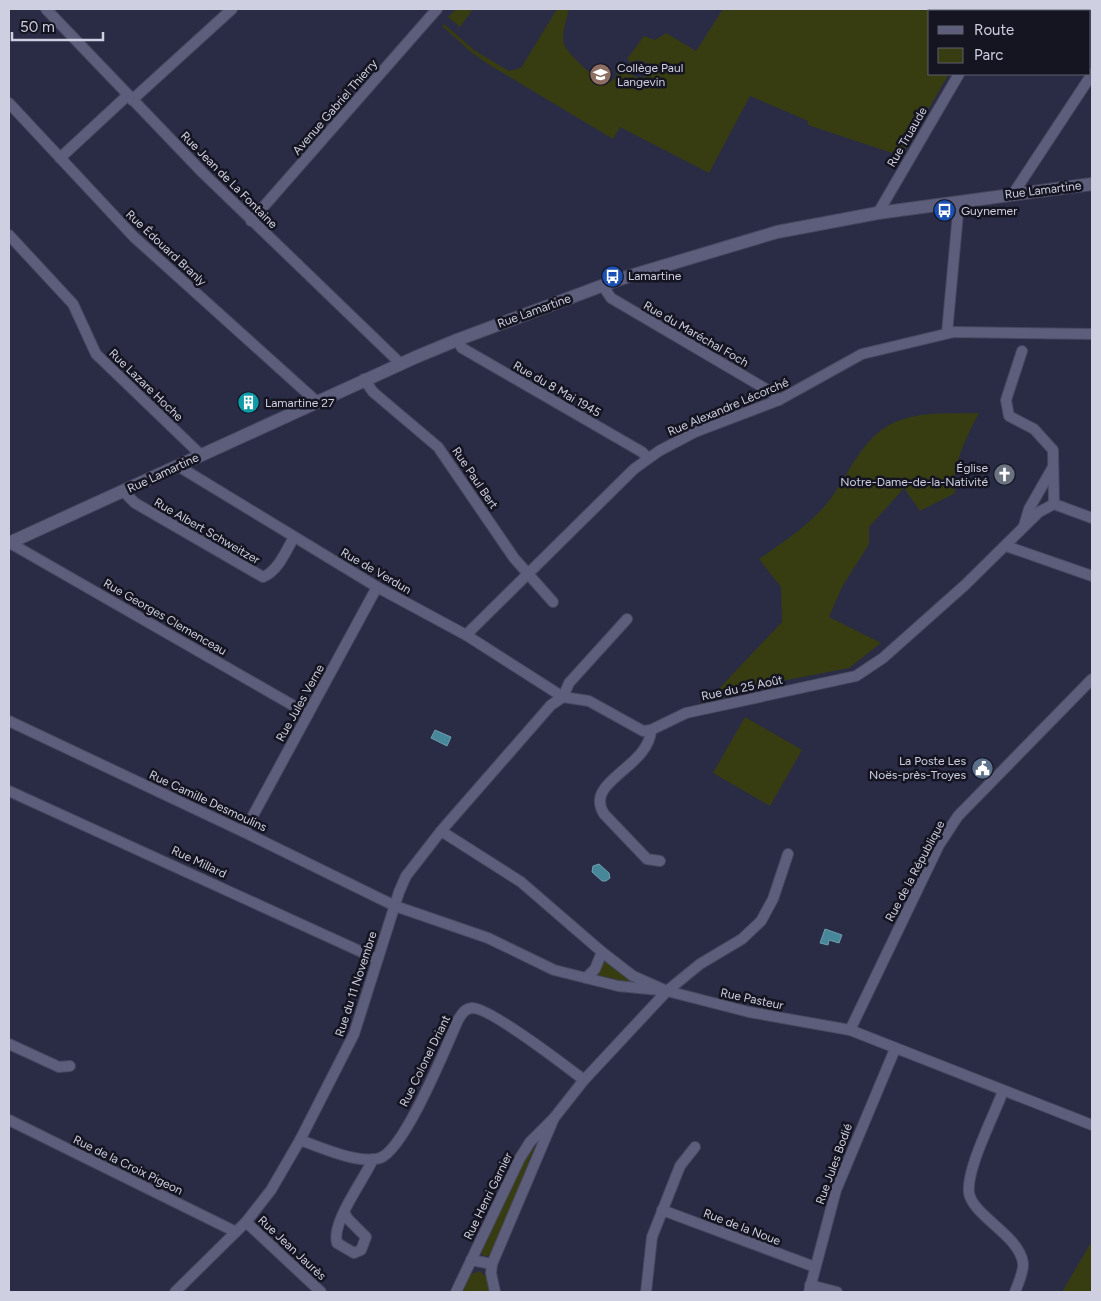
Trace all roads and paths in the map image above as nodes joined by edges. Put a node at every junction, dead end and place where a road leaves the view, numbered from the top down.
1 (46, 9) edge
2 (232, 9) edge
3 (437, 9) edge
4 (1092, 74) edge
5 (958, 75) edge
6 (130, 98) junction
7 (9, 103) edge
8 (60, 158) junction
9 (1092, 184) edge
10 (1013, 194) junction
11 (959, 202) junction
12 (878, 213) junction
13 (252, 221) junction
14 (9, 235) edge
15 (603, 286) junction
16 (947, 333) junction
17 (1092, 334) edge
18 (457, 340) junction
19 (1022, 351) dead end
20 (401, 364) junction
21 (364, 379) junction
22 (779, 400) junction
23 (316, 401) junction
24 (201, 455) junction
25 (648, 458) junction
26 (1055, 464) junction
27 (178, 466) junction
28 (123, 492) junction
29 (1037, 493) junction
30 (1050, 505) junction
31 (1092, 518) edge
32 (1023, 529) junction
33 (294, 538) junction
34 (9, 543) edge
35 (1006, 546) junction
36 (527, 575) junction
37 (1092, 576) edge
38 (377, 587) junction
39 (553, 602) dead end
40 (627, 619) dead end
41 (466, 635) junction
42 (1092, 679) edge
43 (563, 697) junction
44 (308, 714) junction
45 (9, 721) edge
46 (651, 730) junction
47 (9, 791) edge
48 (440, 831) junction
49 (244, 832) junction
50 (788, 854) dead end
51 (660, 861) dead end
52 (395, 906) junction
53 (602, 952) junction
54 (377, 959) junction
55 (586, 978) junction
56 (667, 992) junction
57 (850, 1030) junction
58 (9, 1044) edge
59 (896, 1049) junction
60 (70, 1066) dead end
61 (584, 1080) junction
62 (1004, 1092) junction
63 (554, 1118) junction
64 (9, 1120) edge
65 (1092, 1125) edge
66 (300, 1140) junction
67 (695, 1147) dead end
68 (373, 1159) junction
69 (662, 1210) junction
70 (344, 1212) dead end
71 (246, 1222) junction
72 (236, 1232) junction
73 (472, 1260) junction
74 (492, 1264) junction
75 (815, 1267) junction
76 (809, 1288) edge
77 (175, 1292) edge
78 (321, 1292) edge
79 (456, 1292) edge
80 (495, 1292) edge
81 (646, 1292) edge
82 (837, 1292) edge
83 (1015, 1292) edge

1 - 6 street, Rue Jean de La Fontaine
2 - 6 street
3 - 13 street, Avenue Gabriel Thierry
4 - 10 street
5 - 12 street, Rue Truaude
6 - 8 street
6 - 13 street, Rue Jean de La Fontaine
7 - 8 street, Rue Édouard Branly
8 - 23 street, Rue Édouard Branly
9 - 10 street, Rue Lamartine
10 - 11 street, Rue Lamartine
11 - 12 street, Rue Lamartine
11 - 16 street
12 - 15 street, Rue Lamartine
13 - 20 street, Rue Jean de La Fontaine
14 - 24 street, Rue Lazare Hoche
15 - 18 street, Rue Lamartine
15 - 22 street, Rue du Maréchal Foch
16 - 17 street, Rue Alexandre Lécorché
16 - 22 street, Rue Alexandre Lécorché
18 - 20 street, Rue Lamartine
18 - 25 street, Rue du 8 Mai 1945
19 - 26 street
20 - 21 street, Rue Lamartine
21 - 23 street, Rue Lamartine
21 - 36 street, Rue Paul Bert
22 - 25 street, Rue Alexandre Lécorché
23 - 24 street, Rue Lamartine
24 - 27 street, Rue Lamartine
25 - 36 street, Rue Alexandre Lécorché
26 - 29 street
26 - 30 street
27 - 28 street, Rue Lamartine
27 - 33 street, Rue de Verdun
28 - 33 street, Rue Albert Schweitzer
28 - 34 street, Rue Lamartine
29 - 30 street
29 - 32 street
30 - 31 street
30 - 32 street, Rue du 25 Août
32 - 35 street, Rue du 25 Août
33 - 38 street, Rue de Verdun
34 - 44 street, Rue Georges Clemenceau
35 - 37 street
35 - 46 street, Rue du 25 Août
36 - 39 street, Rue Paul Bert
36 - 41 street, Rue Alexandre Lécorché
38 - 41 street, Rue de Verdun
38 - 44 street, Rue Jules Verne
40 - 43 street
41 - 43 street, Rue de Verdun
42 - 57 street, Rue de la République
43 - 46 street
43 - 48 street
44 - 49 street, Rue Jules Verne
45 - 49 street, Rue Camille Desmoulins
46 - 51 street
47 - 54 street, Rue Millard
48 - 52 street, Rue du 11 Novembre
48 - 53 street, Rue Pasteur
49 - 52 street, Rue Camille Desmoulins
50 - 56 street, Rue Henri Garnier
52 - 54 street, Rue du 11 Novembre
52 - 55 street, Rue Camille Desmoulins
53 - 55 street
53 - 56 street, Rue Pasteur
54 - 66 street, Rue du 11 Novembre
55 - 56 street, Rue Camille Desmoulins
56 - 57 street, Rue Pasteur
56 - 61 street, Rue Henri Garnier
57 - 59 street, Rue Pasteur
58 - 60 street
59 - 62 street, Rue Pasteur
59 - 75 street, Rue Jules Bodié
61 - 63 street, Rue Henri Garnier
61 - 68 street, Rue Colonel Driant
62 - 65 street, Rue Pasteur
62 - 83 street
63 - 73 street, Rue Henri Garnier
63 - 74 street, Rue Henri Garnier
64 - 72 street, Rue de la Croix Pigeon
66 - 68 street
66 - 71 street, Rue du 11 Novembre
67 - 69 street
68 - 70 street
69 - 75 street, Rue de la Noue
69 - 81 street
71 - 72 street, Rue du 11 Novembre
71 - 78 street, Rue Jean Jaurès
72 - 77 street, Rue du 11 Novembre
73 - 74 street
73 - 79 street, Rue Henri Garnier
74 - 80 street, Rue Henri Garnier
75 - 76 street, Rue Jules Bodié
76 - 82 street

